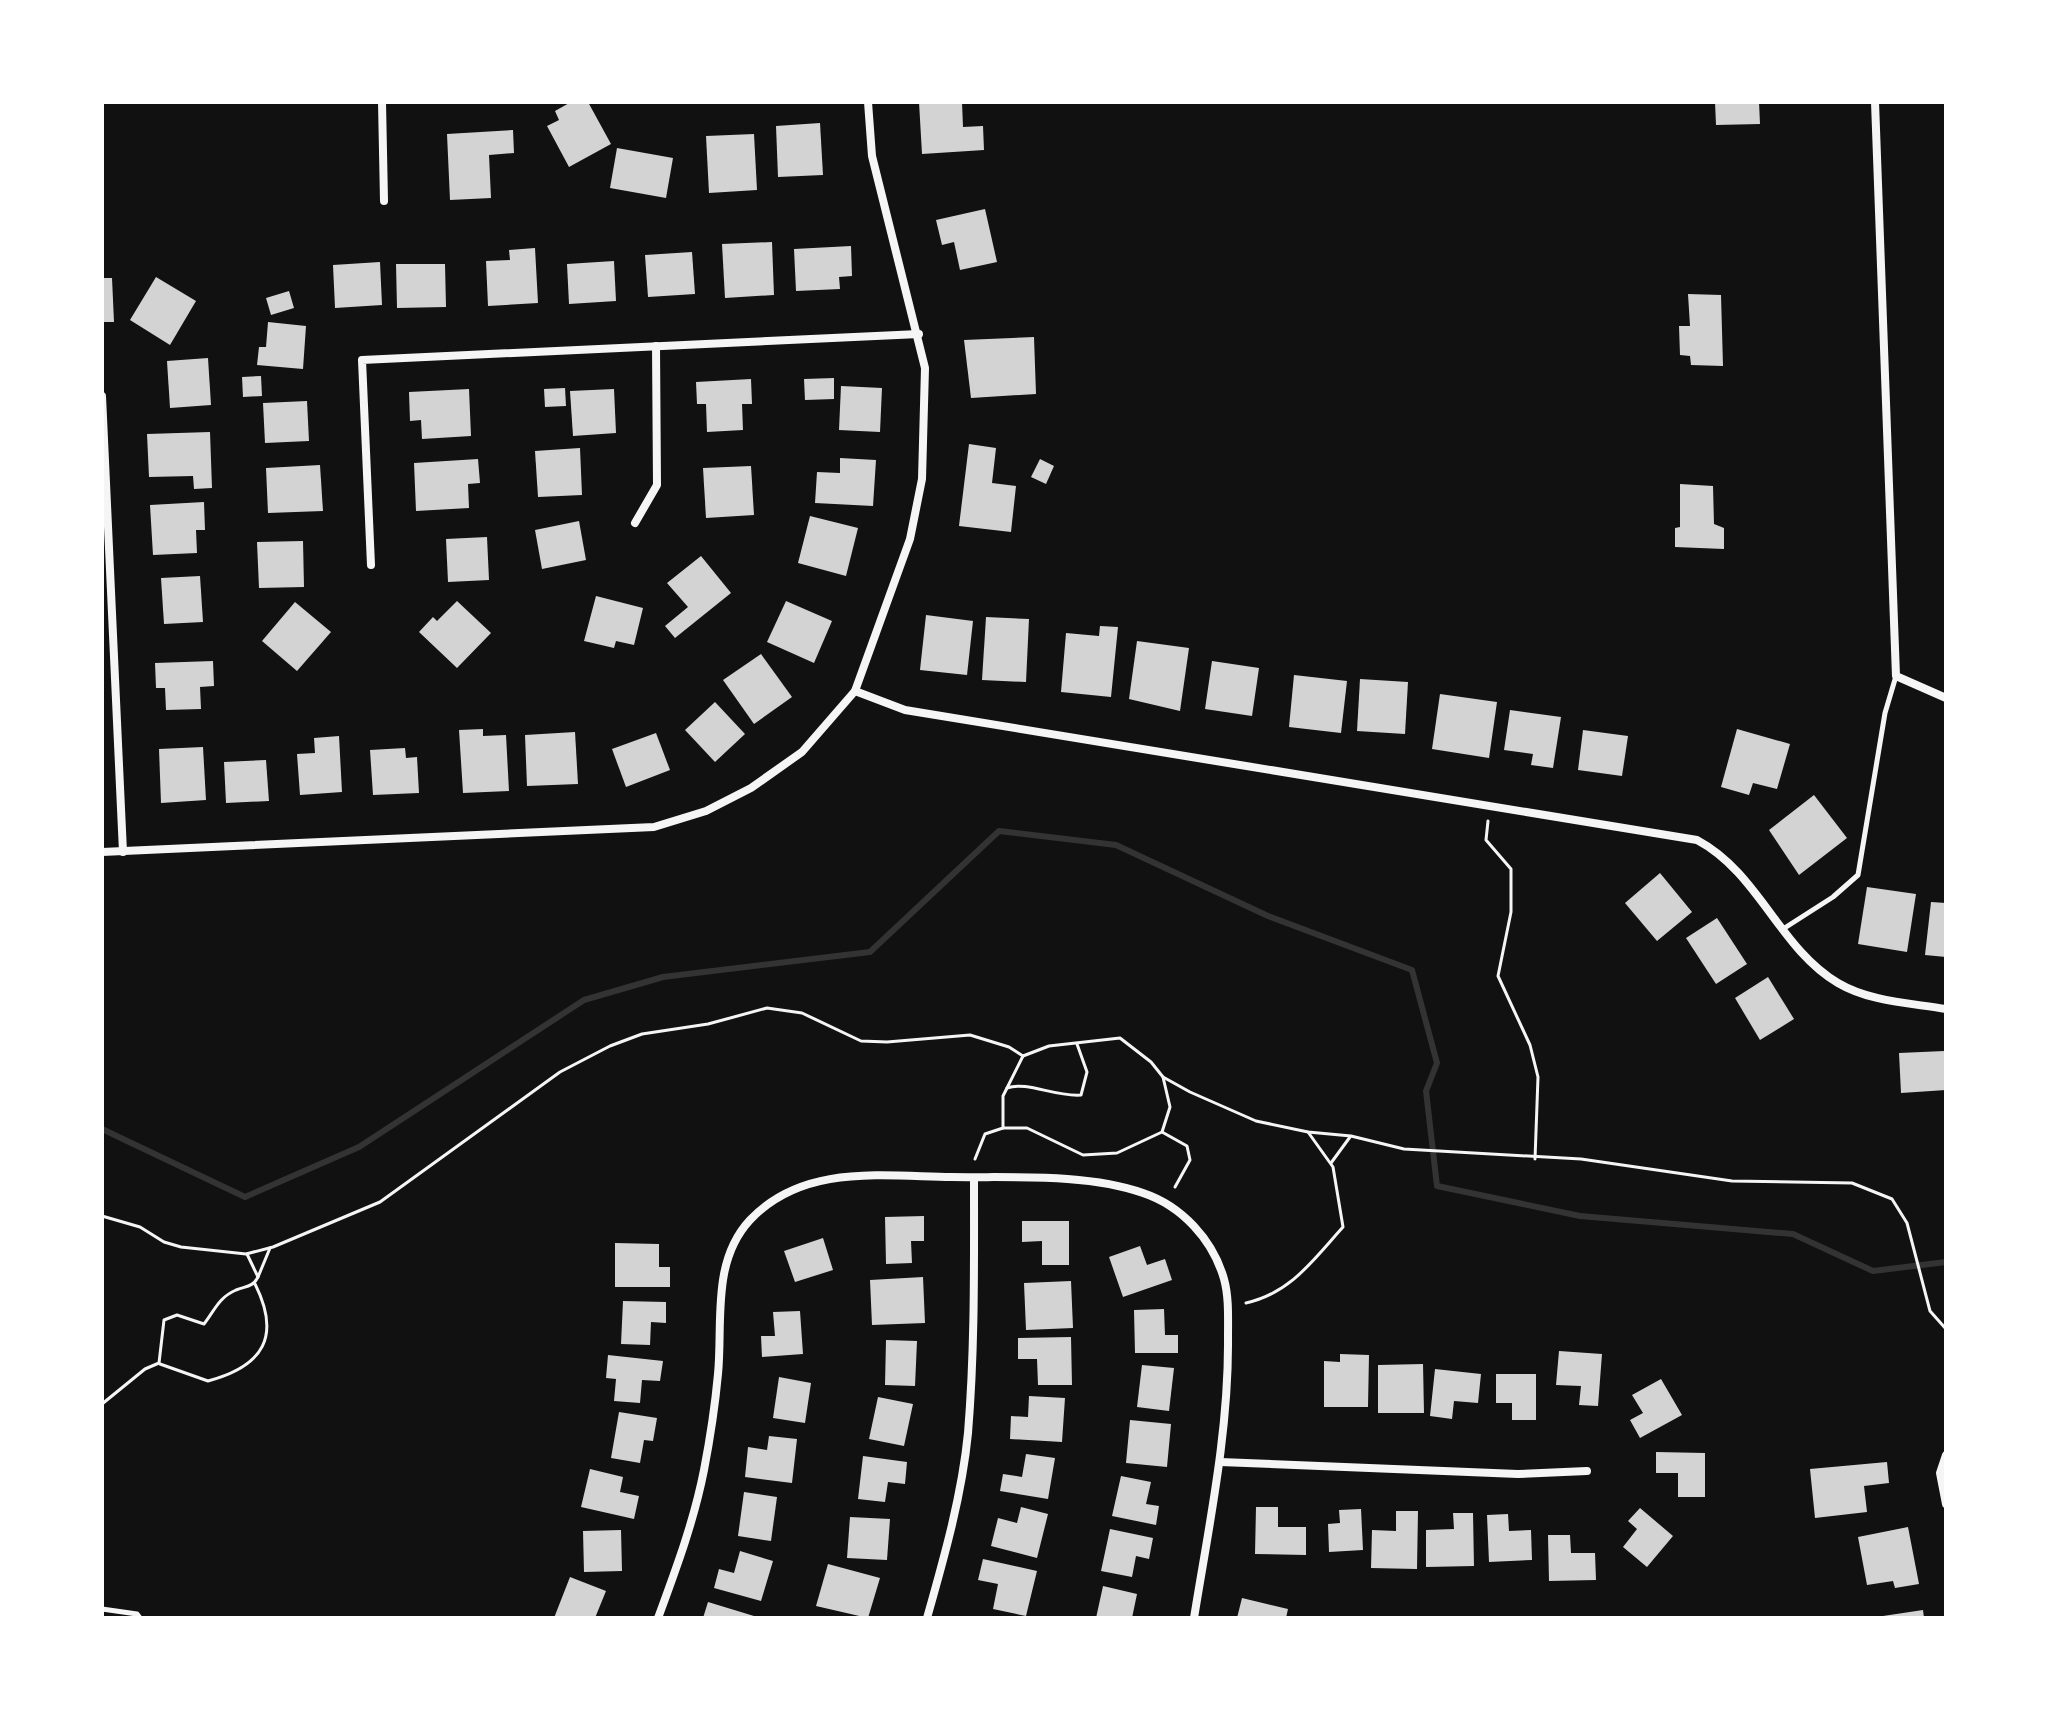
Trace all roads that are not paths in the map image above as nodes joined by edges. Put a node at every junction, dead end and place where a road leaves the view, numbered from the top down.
1 (382, 102) edge
2 (868, 102) edge
3 (1875, 102) edge
4 (384, 201) dead end
5 (919, 334) junction
6 (656, 346) junction
7 (102, 396) edge
8 (635, 523) dead end
9 (371, 565) dead end
10 (1896, 676) junction
11 (855, 691) junction
12 (1946, 698) edge
13 (102, 852) edge
14 (123, 852) junction
15 (1783, 929) junction
16 (1946, 1009) edge
17 (974, 1178) junction
18 (1946, 1455) edge
19 (1220, 1462) junction
20 (1587, 1471) dead end
21 (1946, 1504) edge
22 (102, 1609) edge
23 (140, 1618) edge
24 (658, 1618) edge
25 (927, 1618) edge
26 (1194, 1618) edge

1 - 4 street
2 - 5 street
3 - 10 street
5 - 6 street
5 - 11 street
6 - 8 street
6 - 9 street
7 - 14 street
10 - 12 street
10 - 15 lane
11 - 14 street
11 - 15 street
13 - 14 street
15 - 16 street
17 - 19 street
17 - 24 street
17 - 25 street
18 - 21 street
19 - 20 street
19 - 26 street
22 - 23 lane

